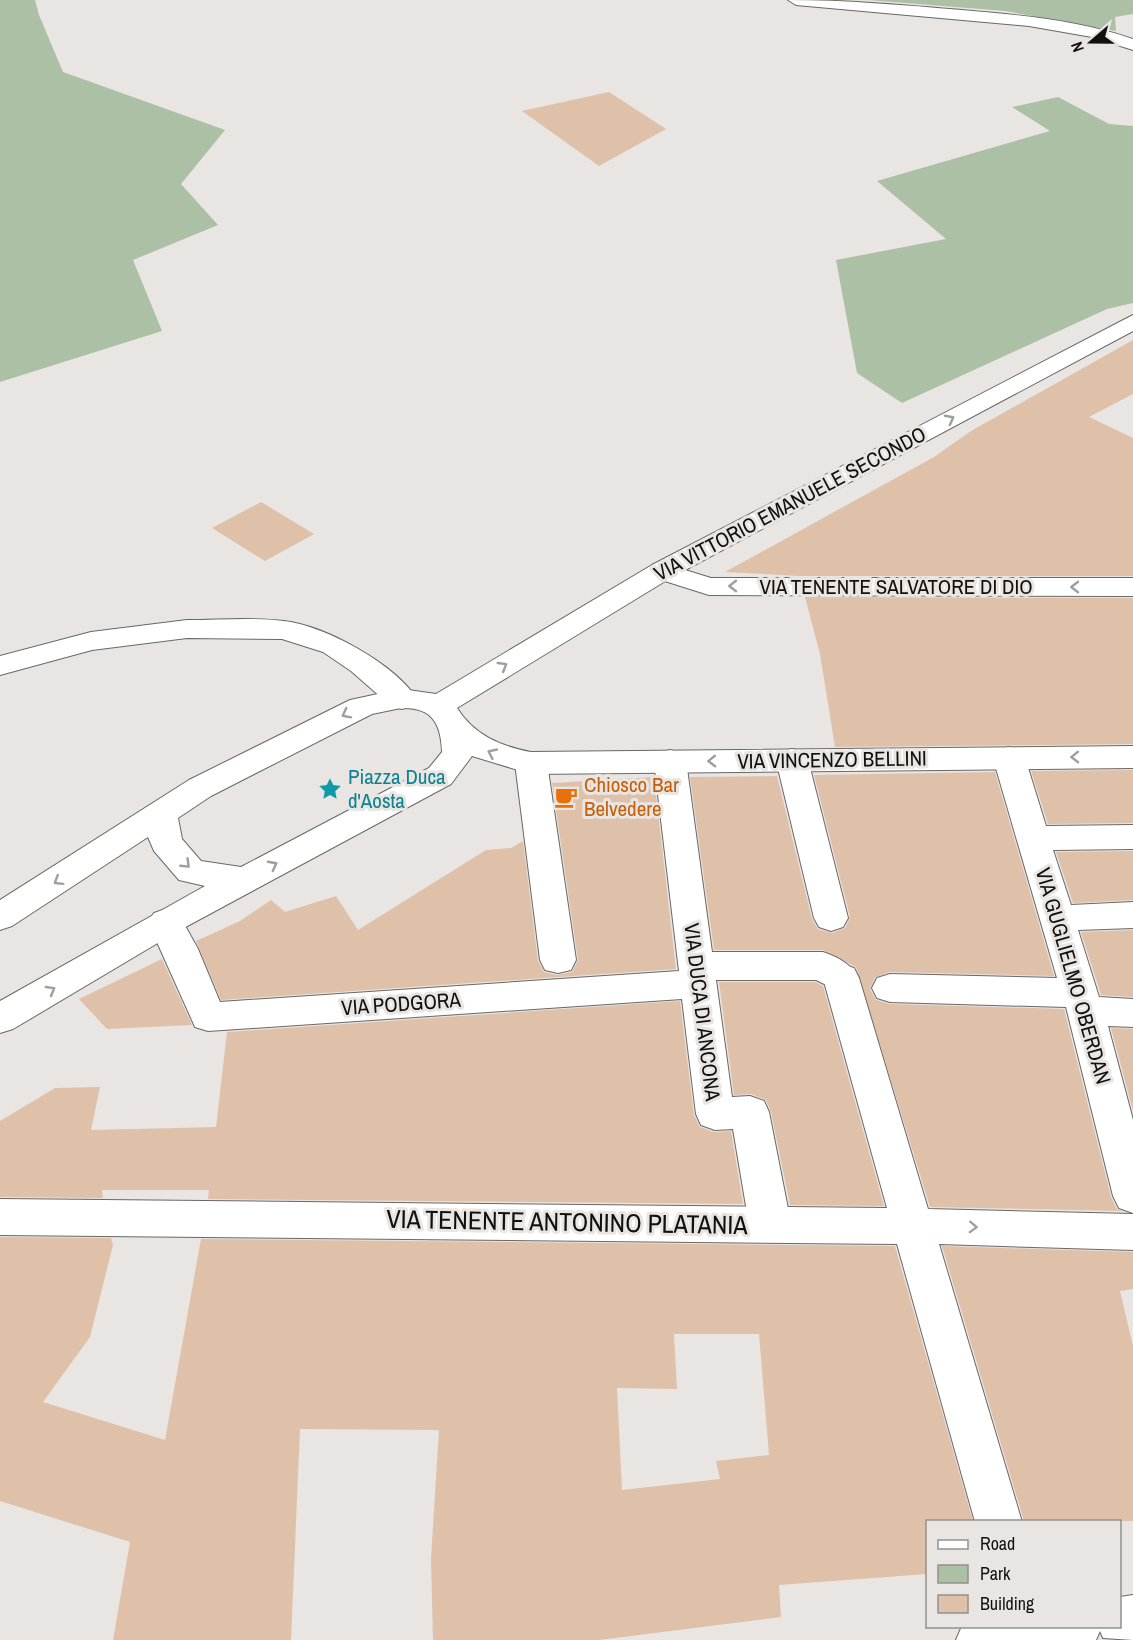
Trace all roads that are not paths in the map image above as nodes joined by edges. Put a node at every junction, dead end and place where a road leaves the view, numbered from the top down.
1 (796, 0) edge
2 (1133, 45) edge
3 (1133, 322) edge
4 (662, 571) junction
5 (1133, 587) edge
6 (0, 666) edge
7 (402, 699) junction
8 (445, 701) junction
9 (457, 732) junction
10 (1133, 756) edge
11 (1008, 758) junction
12 (792, 760) junction
13 (670, 761) junction
14 (531, 763) junction
15 (161, 814) junction
16 (1133, 837) edge
17 (1033, 838) junction
18 (244, 880) junction
19 (1133, 915) edge
20 (0, 917) edge
21 (831, 918) dead end
22 (1057, 918) junction
23 (166, 922) junction
24 (558, 960) dead end
25 (698, 975) junction
26 (890, 988) dead end
27 (1082, 1002) junction
28 (1133, 1013) edge
29 (0, 1019) edge
30 (1133, 1196) edge
31 (0, 1217) edge
32 (770, 1224) junction
33 (915, 1226) junction
34 (1133, 1232) edge
35 (999, 1520) edge
36 (1054, 1628) edge
37 (1030, 1630) edge
38 (981, 1640) edge

1 - 2 street
4 -> 3 street, VIA VITTORIO EMANUELE SECONDO
5 -> 4 street, VIA TENENTE SALVATORE DI DIO
8 -> 4 street, VIA VITTORIO EMANUELE SECONDO
6 - 7 street
7 - 8 street
7 -> 15 street
8 - 9 street
14 -> 9 street, VIA VINCENZO BELLINI
18 -> 9 street
10 -> 11 street, VIA VINCENZO BELLINI
11 - 12 street, VIA VINCENZO BELLINI
11 - 17 street, VIA GUGLIELMO OBERDAN
12 -> 13 street, VIA VINCENZO BELLINI
12 - 21 street
13 - 14 street, VIA VINCENZO BELLINI
13 - 25 street, VIA DUCA DI ANCONA
14 - 24 street
15 -> 18 street
15 -> 20 street
16 - 17 street
17 - 22 street, VIA GUGLIELMO OBERDAN
18 - 23 street
19 - 22 street
22 - 27 street, VIA GUGLIELMO OBERDAN
23 - 25 street, VIA PODGORA
29 -> 23 street
25 - 32 street, VIA DUCA DI ANCONA
25 - 33 street
26 - 27 street
27 - 28 street
27 - 30 street, VIA GUGLIELMO OBERDAN
31 - 32 street, VIA TENENTE ANTONINO PLATANIA
32 - 33 street, VIA TENENTE ANTONINO PLATANIA
33 -> 34 street, VIA TENENTE ANTONINO PLATANIA
33 - 35 street
36 - 37 street
37 - 38 street

